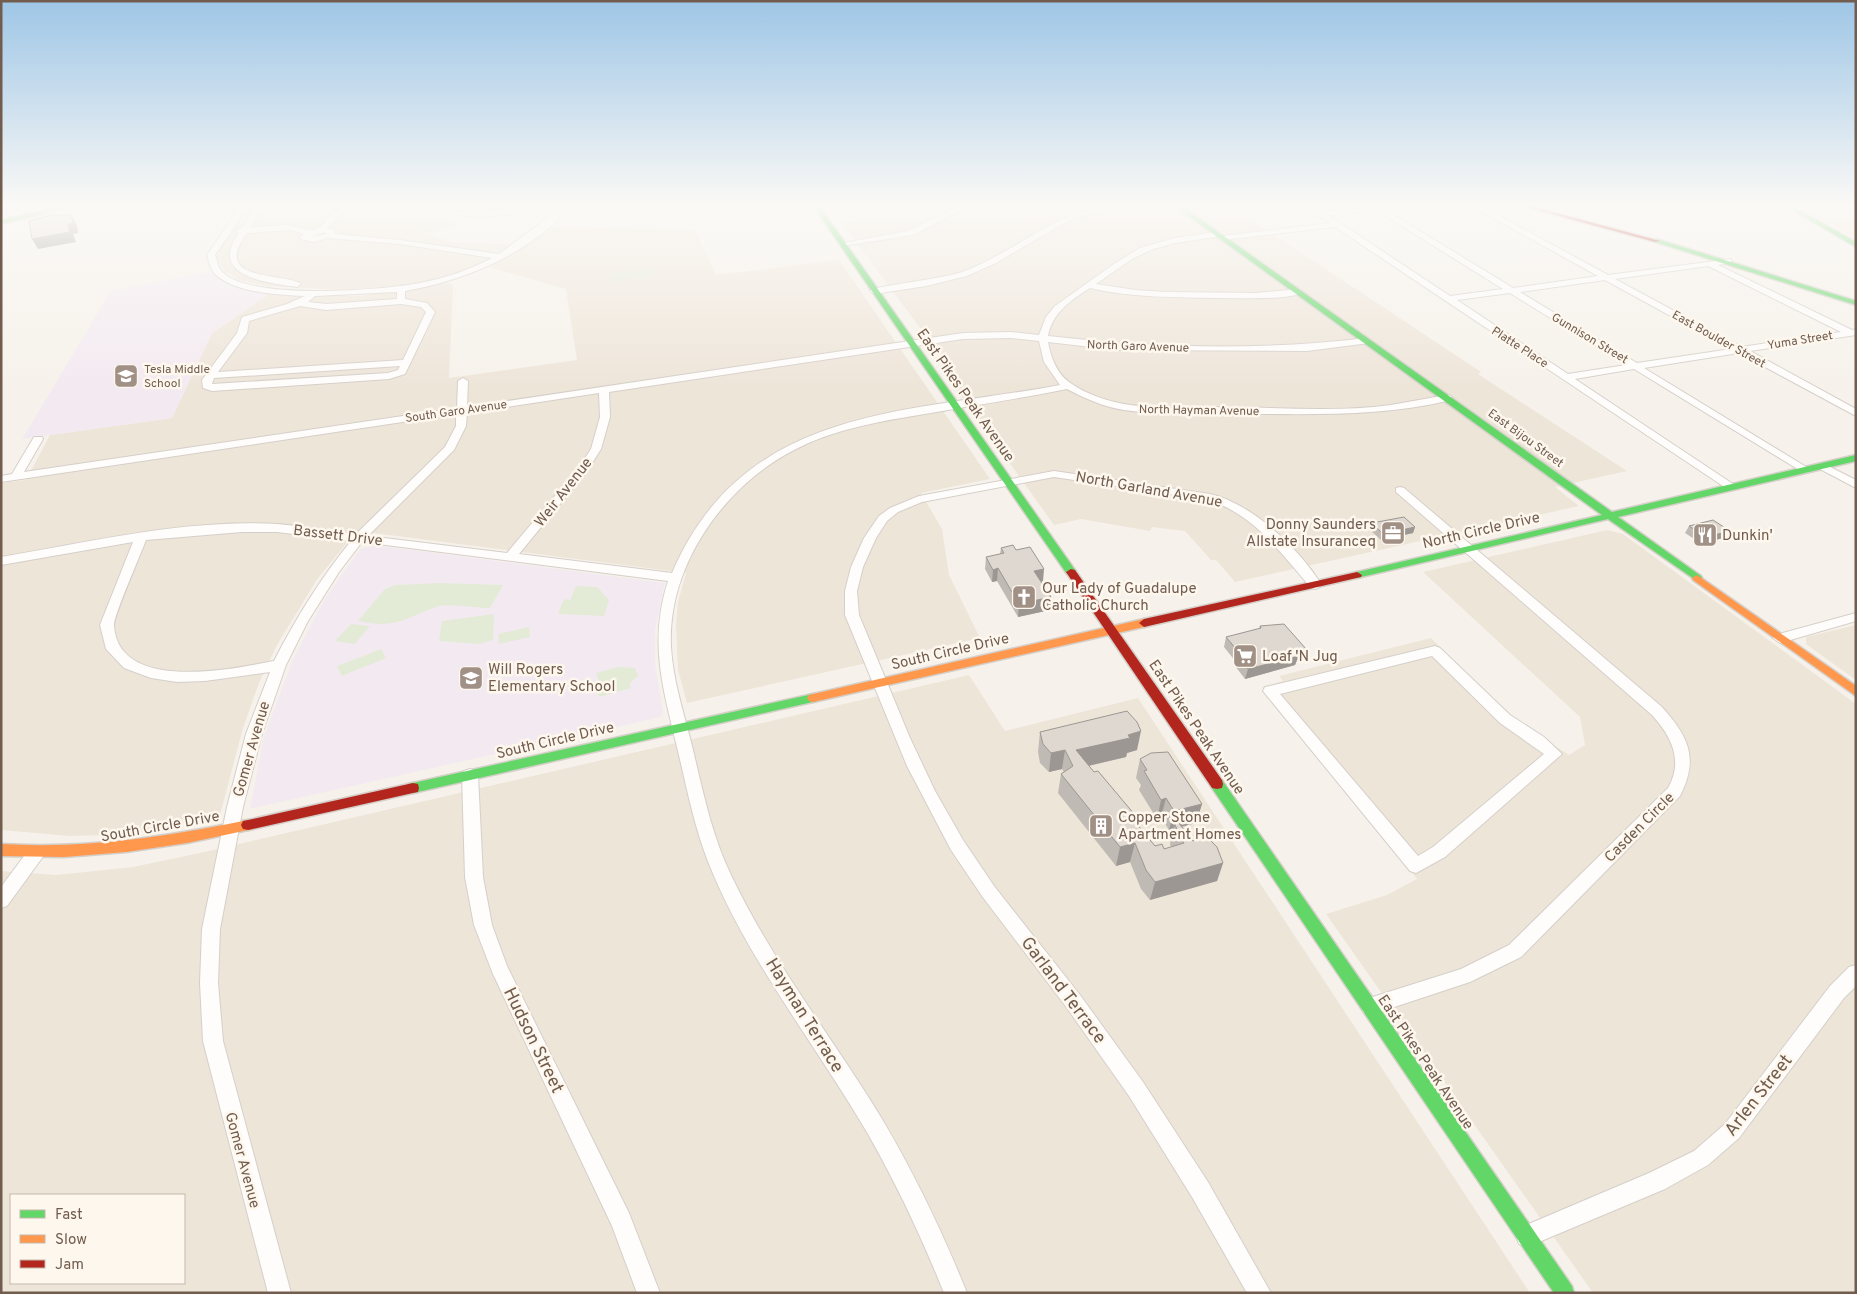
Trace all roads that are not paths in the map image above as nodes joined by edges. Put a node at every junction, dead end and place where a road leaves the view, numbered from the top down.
1 (215, 267) edge
2 (239, 267) edge
3 (455, 267) edge
4 (477, 267) edge
5 (858, 267) edge
6 (980, 267) edge
7 (1115, 267) edge
8 (1263, 267) edge
9 (1399, 267) edge
10 (1475, 267) edge
11 (1588, 267) edge
12 (1685, 267) edge
13 (1717, 267) edge
14 (1747, 267) edge
15 (1766, 267) edge
16 (1608, 278) junction
17 (1089, 285) junction
18 (401, 289) junction
19 (874, 291) junction
20 (1513, 291) junction
21 (1298, 292) junction
22 (314, 293) junction
23 (1856, 296) edge
24 (1448, 300) junction
25 (401, 301) junction
26 (1856, 303) edge
27 (303, 304) junction
28 (1854, 333) edge
29 (1043, 339) junction
30 (1366, 341) junction
31 (911, 344) junction
32 (1739, 350) junction
33 (1636, 366) junction
34 (1566, 377) junction
35 (463, 381) dead end
36 (1068, 386) junction
37 (604, 389) junction
38 (1447, 398) junction
39 (955, 406) junction
40 (462, 410) junction
41 (1856, 413) edge
42 (38, 439) dead end
43 (1856, 458) edge
44 (1822, 466) junction
45 (1804, 470) junction
46 (16, 477) junction
47 (1, 479) edge
48 (1009, 481) junction
49 (1856, 485) edge
50 (1730, 486) junction
51 (1400, 490) dead end
52 (1611, 516) junction
53 (140, 538) junction
54 (360, 538) junction
55 (1469, 549) junction
56 (509, 558) junction
57 (1, 561) edge
58 (676, 578) junction
59 (1316, 584) junction
60 (1856, 617) edge
61 (1112, 630) junction
62 (1780, 638) junction
63 (1435, 651) joint
64 (279, 665) junction
65 (878, 682) junction
66 (1856, 692) edge
67 (680, 727) junction
68 (470, 775) junction
69 (230, 829) junction
70 (1, 850) edge
71 (36, 853) junction
72 (1, 901) edge
73 (1856, 973) edge
74 (1370, 1006) junction
75 (1526, 1236) junction
76 (280, 1293) edge
77 (649, 1293) edge
78 (956, 1293) edge
79 (1260, 1293) edge
80 (1565, 1293) edge

1 - 22 street
2 - 3 street
4 - 18 street
5 - 19 main road, East Pikes Peak Avenue
6 - 19 street
7 - 17 street
8 - 21 main road, East Bijou Street
9 - 24 street, Platte Place
10 - 20 street, Gunnison Street
11 - 16 street, East Boulder Street
12 - 16 street
13 - 28 street
14 - 26 main road
15 - 23 main road
16 - 20 street
16 - 32 street, East Boulder Street
17 - 21 street
17 - 29 street
18 - 22 street
18 - 25 street
19 - 31 main road, East Pikes Peak Avenue
20 - 24 street
20 - 33 street, Gunnison Street
21 - 30 main road, East Bijou Street
22 - 27 street
24 - 34 street, Platte Place
25 - 27 street
25 - 27 street
28 - 32 street, Yuma Street
29 - 30 street, North Garo Avenue
29 - 31 street, North Garo Avenue
29 - 36 street
30 - 38 main road, East Bijou Street
31 - 37 street, South Garo Avenue
31 - 39 main road, East Pikes Peak Avenue
32 - 33 street, Yuma Street
32 - 41 street, East Boulder Street
33 - 34 street, Yuma Street
33 - 45 street, Gunnison Street
34 - 50 street, Platte Place
35 - 40 street, Gomer Avenue
36 - 38 street, North Hayman Avenue
36 - 39 street
37 - 40 street, South Garo Avenue
37 - 56 street, Weir Avenue
38 - 52 main road, East Bijou Street
39 - 48 main road, East Pikes Peak Avenue
39 - 58 street, Hayman Terrace
40 - 46 street, South Garo Avenue
40 - 54 street, Gomer Avenue
42 - 46 street
43 - 44 main road, North Circle Drive
44 - 45 main road, North Circle Drive
44 - 49 street
45 - 50 main road, North Circle Drive
46 - 47 street, South Garo Avenue
48 - 59 street, North Garland Avenue
48 - 61 main road, East Pikes Peak Avenue
48 - 65 street, North Garland Avenue
50 - 52 main road, North Circle Drive
51 - 55 street, Casden Circle
52 - 55 main road, North Circle Drive
52 - 62 main road, East Bijou Street
53 - 54 street, Bassett Drive
53 - 57 street, Bassett Drive
53 - 64 street
54 - 56 street, Bassett Drive
54 - 64 street, Gomer Avenue
55 - 59 main road, North Circle Drive
55 - 74 street, Casden Circle
56 - 58 street, Bassett Drive
58 - 67 street, Hayman Terrace
59 - 61 main road, North Circle Drive
60 - 62 street
61 - 65 main road, South Circle Drive
61 - 74 main road, East Pikes Peak Avenue
62 - 66 main road, East Bijou Street
63 - 63 street
64 - 69 street, Gomer Avenue
65 - 67 main road, South Circle Drive
65 - 79 street, Garland Terrace
67 - 68 main road, South Circle Drive
67 - 78 street, Hayman Terrace
68 - 69 main road, South Circle Drive
68 - 77 street, Hudson Street
69 - 71 main road, South Circle Drive
69 - 76 street, Gomer Avenue
70 - 71 main road, South Circle Drive
71 - 72 street
73 - 75 street, Arlen Street
74 - 75 main road, East Pikes Peak Avenue
75 - 80 main road, East Pikes Peak Avenue

